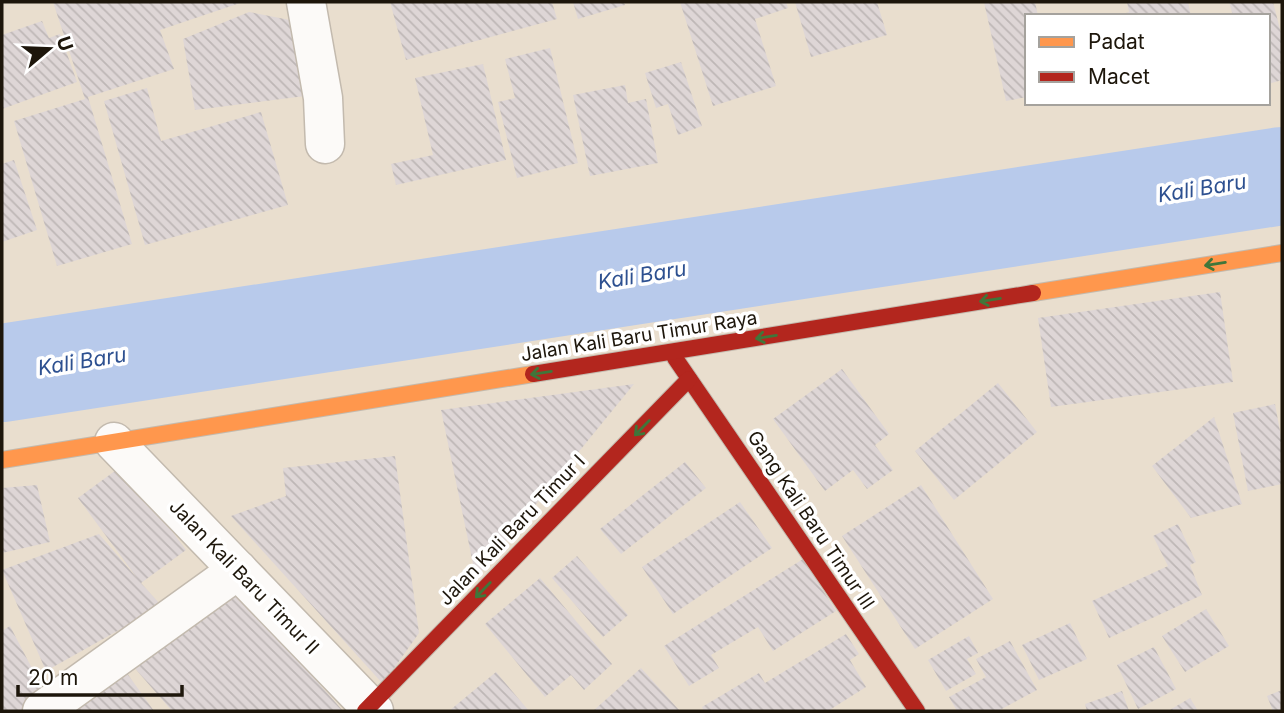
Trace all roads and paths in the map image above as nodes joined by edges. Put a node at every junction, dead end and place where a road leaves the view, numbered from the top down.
1 (306, 2) edge
2 (325, 144) dead end
3 (1282, 253) edge
4 (671, 352) junction
5 (690, 379) junction
6 (114, 442) junction
7 (2, 460) edge
8 (238, 570) junction
9 (369, 710) edge
10 (42, 711) edge
11 (917, 711) edge

1 - 2 street
3 -> 4 street, Jalan Kali Baru Timur Raya
4 - 5 street, Gang Kali Baru Timur III
4 -> 6 street, Jalan Kali Baru Timur Raya
5 -> 9 street, Jalan Kali Baru Timur I
5 - 11 street, Gang Kali Baru Timur III
6 - 7 street, Jalan Kali Baru Timur Raya
6 - 8 street, Jalan Kali Baru Timur II
8 - 9 street, Jalan Kali Baru Timur II
8 - 10 street

